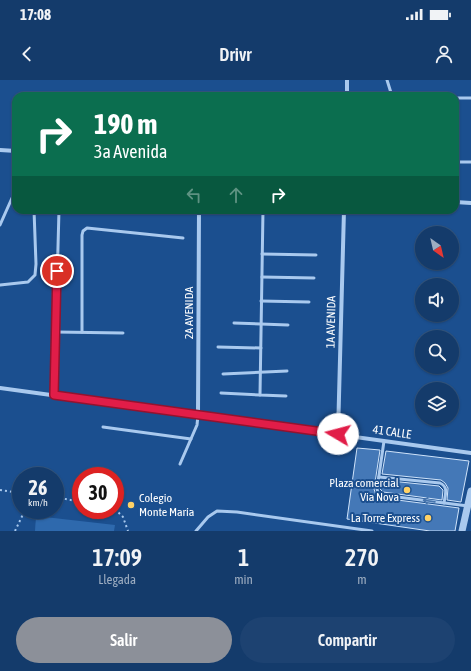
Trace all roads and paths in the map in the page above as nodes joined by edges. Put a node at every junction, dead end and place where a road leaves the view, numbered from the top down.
1 (347, 80) edge
2 (387, 80) edge
3 (346, 92) edge
4 (391, 92) edge
5 (459, 98) edge
6 (471, 98) edge
7 (0, 150) edge
8 (12, 151) edge
9 (459, 162) edge
10 (471, 162) edge
11 (12, 198) edge
12 (459, 202) edge
13 (471, 203) edge
14 (34, 214) edge
15 (59, 214) edge
16 (199, 214) edge
17 (263, 214) edge
18 (344, 214) edge
19 (0, 226) edge
20 (183, 238) dead end
21 (262, 254) junction
22 (316, 255) dead end
23 (262, 277) junction
24 (314, 278) dead end
25 (0, 285) edge
26 (261, 300) junction
27 (309, 302) dead end
28 (234, 323) dead end
29 (262, 323) junction
30 (288, 325) dead end
31 (56, 332) junction
32 (82, 332) junction
33 (123, 333) dead end
34 (218, 347) dead end
35 (261, 348) junction
36 (287, 371) dead end
37 (260, 373) junction
38 (223, 374) dead end
39 (0, 388) edge
40 (221, 393) dead end
41 (54, 395) junction
42 (260, 395) junction
43 (286, 396) dead end
44 (198, 415) junction
45 (103, 427) dead end
46 (338, 434) junction
47 (191, 439) junction
48 (384, 441) junction
49 (471, 453) edge
50 (180, 464) dead end
51 (379, 477) junction
52 (0, 490) edge
53 (471, 491) edge
54 (12, 492) edge
55 (444, 503) junction
56 (468, 506) junction
57 (21, 519) edge
58 (124, 519) edge
59 (15, 531) edge
60 (128, 531) edge
61 (196, 531) edge
62 (372, 531) edge
63 (462, 531) edge

1 - 3 street
2 - 4 lane
5 - 6 lane
7 - 8 street
9 - 10 lane
11 - 19 lane
12 - 13 street
14 - 25 lane
15 - 31 lane
16 - 44 street, 2A AVENIDA
17 - 21 lane
18 - 46 street, 1A AVENIDA
20 - 32 lane
21 - 22 lane
21 - 23 lane
23 - 24 lane
23 - 26 lane
26 - 27 lane
26 - 29 lane
28 - 29 lane
29 - 30 lane
29 - 35 lane
31 - 32 lane
31 - 41 lane
32 - 33 lane
34 - 35 lane
35 - 37 lane
36 - 37 lane
37 - 38 lane
37 - 42 lane
39 - 41 street, 41 CALLE
40 - 42 lane
41 - 44 street, 41 CALLE
42 - 43 lane
44 - 46 street, 41 CALLE
44 - 47 lane
45 - 47 lane
46 - 48 street, 41 CALLE
47 - 50 lane
48 - 49 street, 41 CALLE
48 - 51 lane
55 -> 51 lane
51 - 55 lane
52 - 54 path
53 - 56 street
55 - 56 lane
56 - 63 street
57 - 59 path
58 - 60 path
61 - 62 lane

